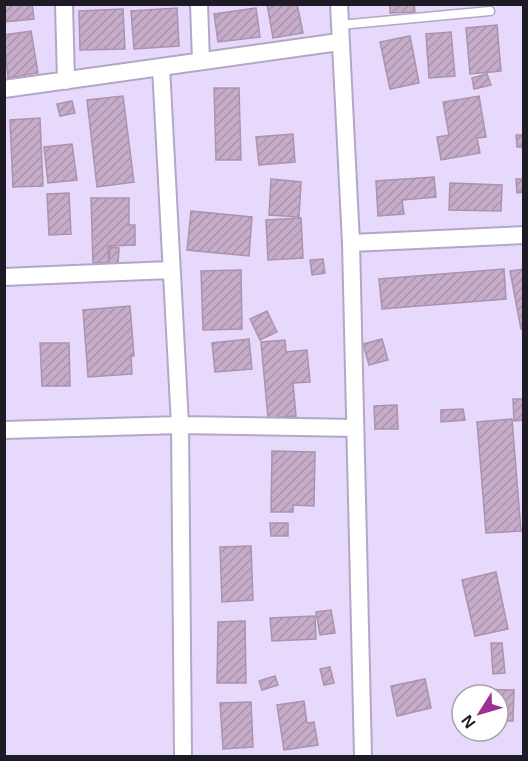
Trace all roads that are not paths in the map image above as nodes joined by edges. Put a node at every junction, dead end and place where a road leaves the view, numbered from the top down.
1 (64, 4) edge
2 (199, 4) edge
3 (339, 4) edge
4 (490, 11) dead end
5 (339, 25) junction
6 (339, 42) junction
7 (201, 62) junction
8 (161, 67) junction
9 (66, 81) junction
10 (4, 89) edge
11 (524, 235) edge
12 (351, 243) junction
13 (170, 270) junction
14 (4, 276) edge
15 (180, 425) junction
16 (355, 428) junction
17 (4, 430) edge
18 (183, 756) edge
19 (363, 756) edge

1 - 9 street
2 - 7 street
3 - 5 street
4 - 5 lane
5 - 6 street
6 - 7 street
6 - 12 street
7 - 8 street
8 - 9 street
8 - 13 street
9 - 10 street
11 - 12 street
12 - 16 street
13 - 14 street
13 - 15 street
15 - 16 street
15 - 17 street
15 - 18 street
16 - 19 street

